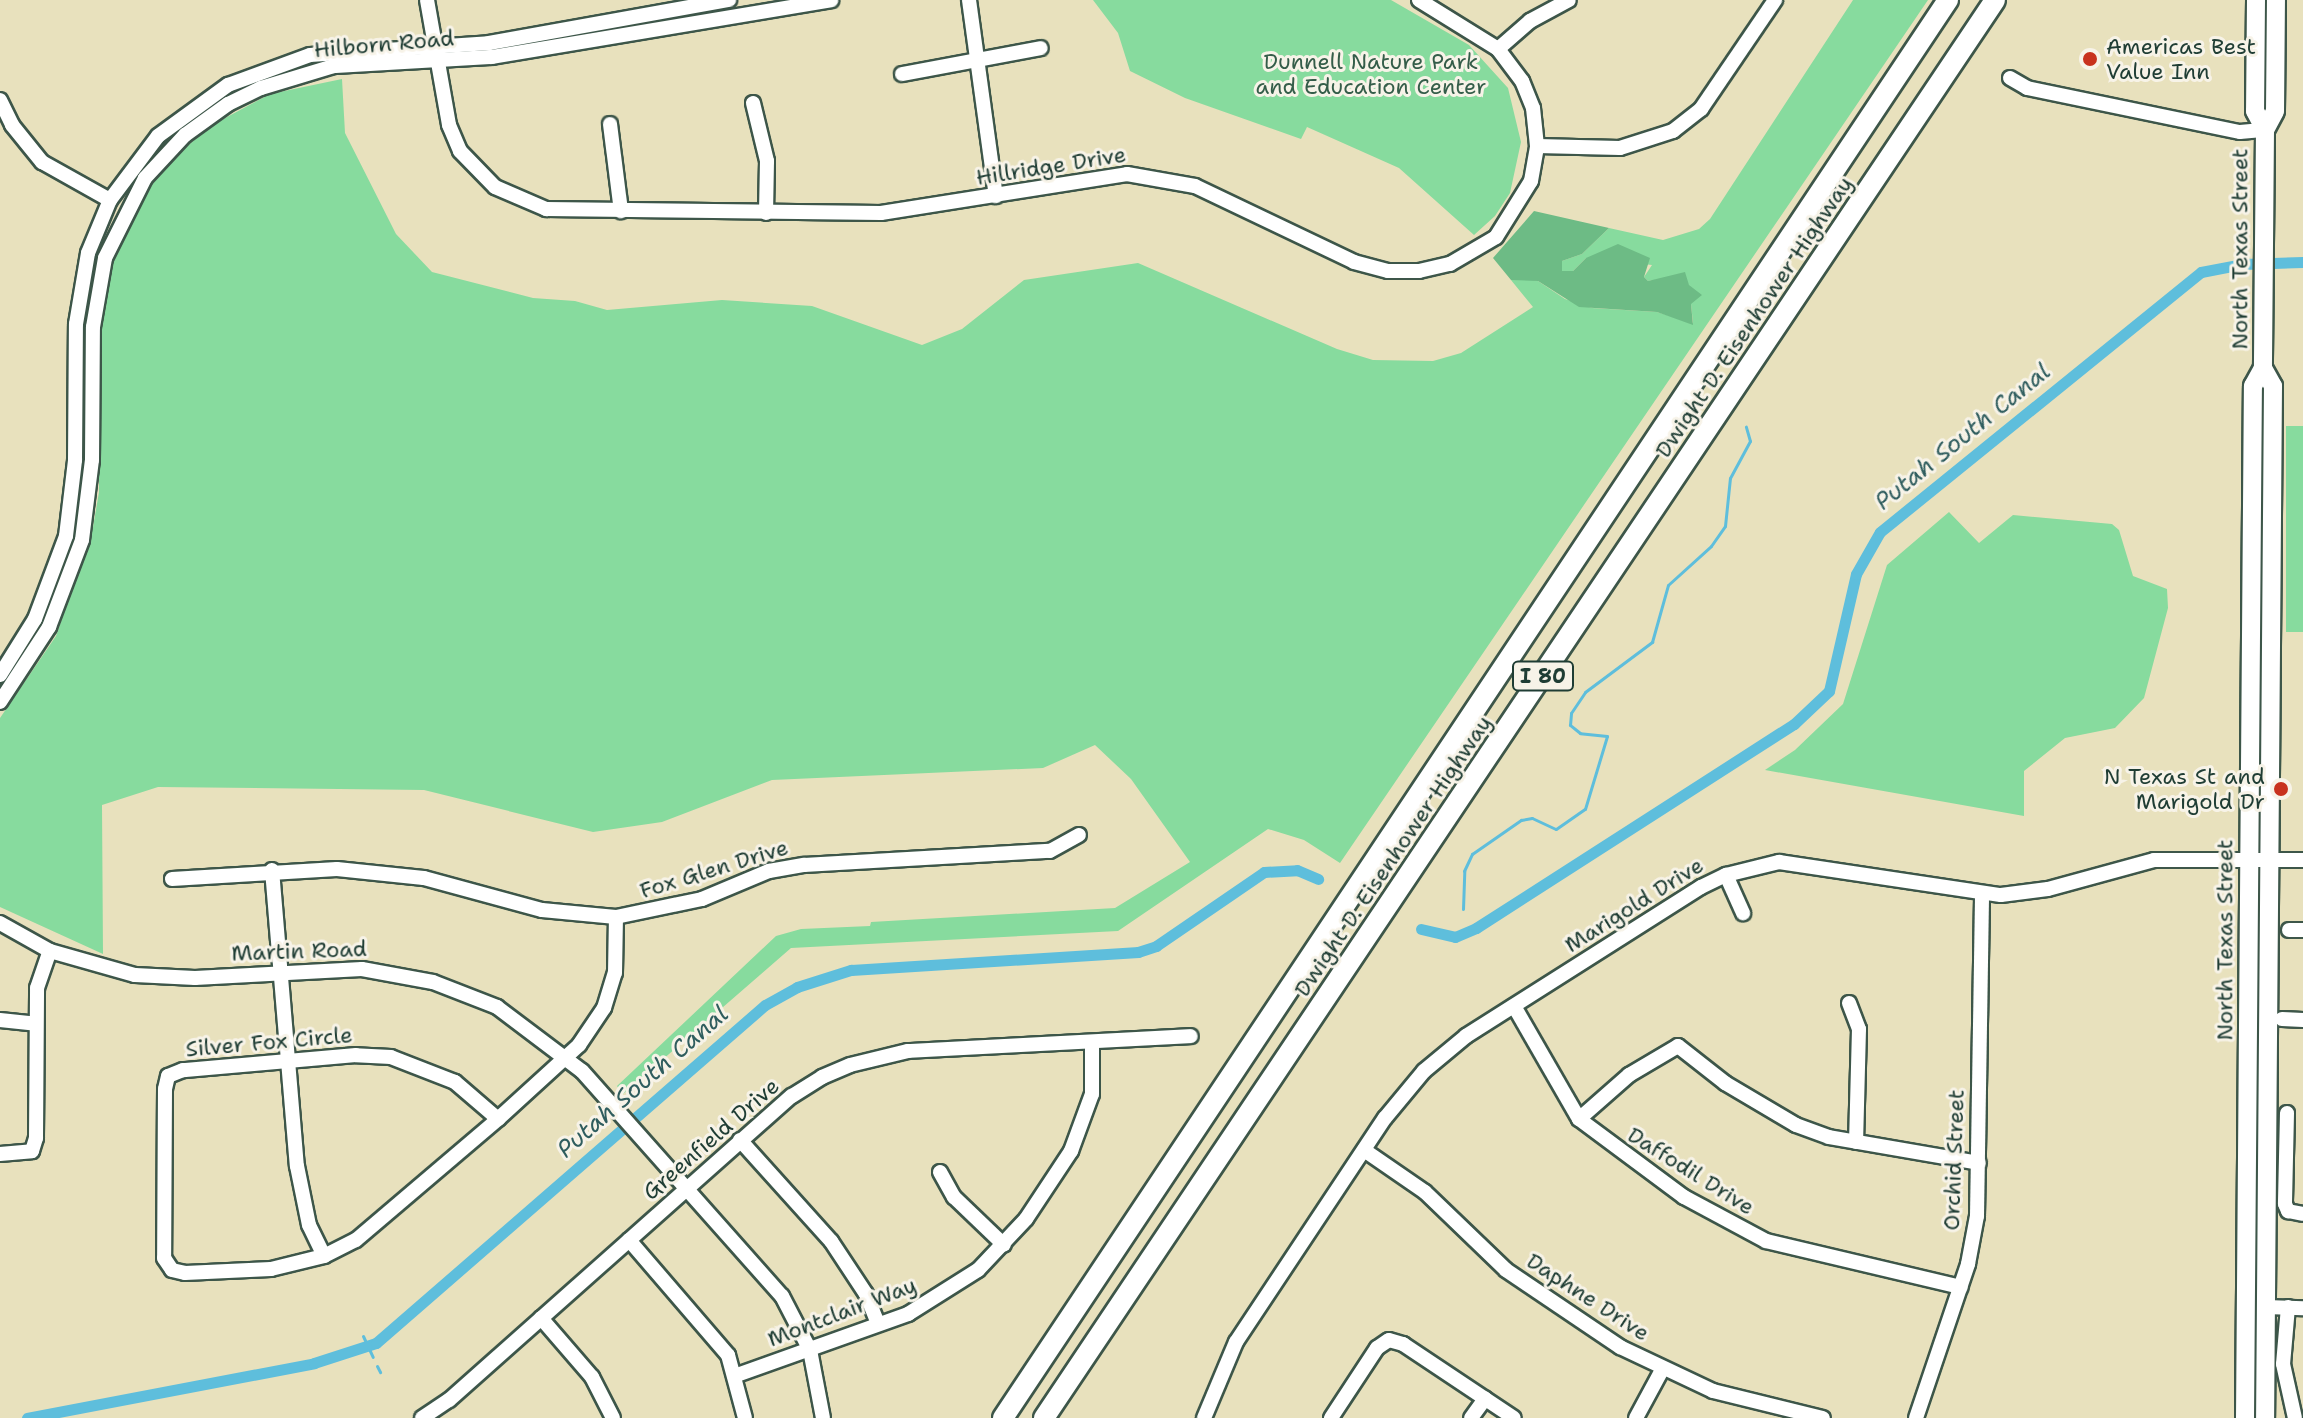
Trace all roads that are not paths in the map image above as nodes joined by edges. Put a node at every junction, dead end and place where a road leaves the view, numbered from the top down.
1 (427, 0) edge
2 (729, 0) edge
3 (831, 0) edge
4 (969, 0) edge
5 (1419, 0) edge
6 (1569, 0) edge
7 (1775, 0) edge
8 (1948, 0) edge
9 (1995, 0) edge
10 (2256, 0) edge
11 (2276, 0) edge
12 (1041, 48) dead end
13 (1498, 49) junction
14 (436, 53) junction
15 (978, 62) junction
16 (902, 74) dead end
17 (2010, 78) dead end
18 (0, 100) edge
19 (753, 103) dead end
20 (610, 124) dead end
21 (2265, 130) junction
22 (1537, 146) junction
23 (996, 196) junction
24 (110, 200) junction
25 (621, 211) junction
26 (766, 213) junction
27 (2263, 368) junction
28 (0, 675) edge
29 (0, 702) edge
30 (1079, 835) dead end
31 (2249, 860) junction
32 (2269, 860) junction
33 (2303, 860) edge
34 (272, 870) junction
35 (1726, 875) junction
36 (172, 879) dead end
37 (1982, 894) junction
38 (1743, 913) dead end
39 (616, 917) junction
40 (0, 923) edge
41 (50, 951) junction
42 (281, 971) junction
43 (1849, 1003) dead end
44 (1514, 1006) junction
45 (2282, 1019) dead end
46 (0, 1020) edge
47 (2303, 1020) edge
48 (36, 1024) junction
49 (1191, 1036) dead end
50 (1092, 1042) junction
51 (567, 1057) junction
52 (288, 1062) junction
53 (2267, 1110) junction
54 (2287, 1113) junction
55 (2303, 1114) edge
56 (498, 1119) junction
57 (1579, 1119) junction
58 (740, 1140) junction
59 (1856, 1142) junction
60 (1364, 1150) junction
61 (0, 1154) edge
62 (1979, 1163) junction
63 (940, 1172) dead end
64 (687, 1189) junction
65 (2303, 1214) edge
66 (629, 1240) junction
67 (1004, 1245) junction
68 (324, 1256) junction
69 (1961, 1287) junction
70 (2266, 1307) junction
71 (2296, 1308) edge
72 (541, 1318) junction
73 (878, 1324) junction
74 (810, 1350) junction
75 (1662, 1370) junction
76 (737, 1375) junction
77 (1485, 1399) junction
78 (422, 1418) edge
79 (613, 1418) edge
80 (745, 1418) edge
81 (823, 1418) edge
82 (1003, 1418) edge
83 (1044, 1418) edge
84 (1204, 1418) edge
85 (1331, 1418) edge
86 (1471, 1418) edge
87 (1514, 1418) edge
88 (1636, 1418) edge
89 (1823, 1418) edge
90 (1916, 1418) edge
91 (2245, 1418) edge
92 (2265, 1418) edge
93 (2295, 1418) edge

1 - 14 street, Hillridge Drive
2 - 14 street, Hilborn Road
3 - 14 street, Hilborn Road
4 - 15 street
5 - 13 street, Hillridge Drive
6 - 13 street
7 - 22 street
8 - 82 highway, Dwight D. Eisenhower Highway / I 80
9 - 83 highway, Dwight D. Eisenhower Highway / I 80
10 - 21 main road, North Texas Street
11 - 21 main road, North Texas Street
12 - 15 street
13 - 22 street, Hillridge Drive
14 - 24 street, Hilborn Road
14 - 25 street, Hillridge Drive
14 - 29 street, Hilborn Road
15 - 16 street
15 - 23 street
17 - 21 street
18 - 24 street
19 - 26 street
20 - 25 street
21 - 27 main road, North Texas Street
22 - 23 street, Hillridge Drive
23 - 26 street, Hillridge Drive
24 - 28 street, Hilborn Road
25 - 26 street, Hillridge Drive
27 - 31 main road, North Texas Street
27 - 32 main road, North Texas Street
30 - 39 street, Fox Glen Drive
31 - 32 street, Marigold Drive
31 - 37 street, Marigold Drive
31 - 91 main road, North Texas Street
32 - 33 street, Marigold Drive
32 - 53 main road, North Texas Street
34 - 36 street, Fox Glen Drive
34 - 39 street, Fox Glen Drive
34 - 42 street
35 - 37 street, Marigold Drive
35 - 38 street
35 - 44 street, Marigold Drive
37 - 62 street, Orchid Street
39 - 51 street, Silver Fox Circle
40 - 41 street, Martin Road
41 - 42 street, Martin Road
41 - 48 street
42 - 51 street, Martin Road
42 - 52 street
43 - 59 street
44 - 57 street, Daffodil Drive
44 - 60 street, Marigold Drive
45 - 47 street
46 - 48 street
48 - 61 street
49 - 50 street, Greenfield Drive
50 - 58 street, Greenfield Drive
50 - 67 street, Montclair Way
51 - 56 street, Silver Fox Circle
51 - 64 street, Martin Road
52 - 56 street, Silver Fox Circle
52 - 68 street
52 - 68 street, Silver Fox Circle
53 - 54 street
53 - 70 main road, North Texas Street
54 - 55 street
54 - 65 street
56 - 68 street, Silver Fox Circle
57 - 59 street
57 - 69 street, Daffodil Drive
58 - 64 street, Greenfield Drive
58 - 73 street
59 - 62 street
60 - 75 street, Daphne Drive
60 - 84 street, Marigold Drive
62 - 69 street, Orchid Street
63 - 67 street
64 - 66 street, Greenfield Drive
64 - 74 street, Martin Road
66 - 72 street, Greenfield Drive
66 - 76 street
67 - 73 street, Montclair Way
69 - 90 street, Orchid Street
70 - 71 street
70 - 92 main road, North Texas Street
71 - 93 street
72 - 78 street, Greenfield Drive
72 - 79 street
73 - 74 street, Montclair Way
74 - 76 street, Montclair Way
74 - 81 street, Martin Road
75 - 88 street
75 - 89 street, Daphne Drive
76 - 80 street
77 - 85 street
77 - 86 street
77 - 87 street

